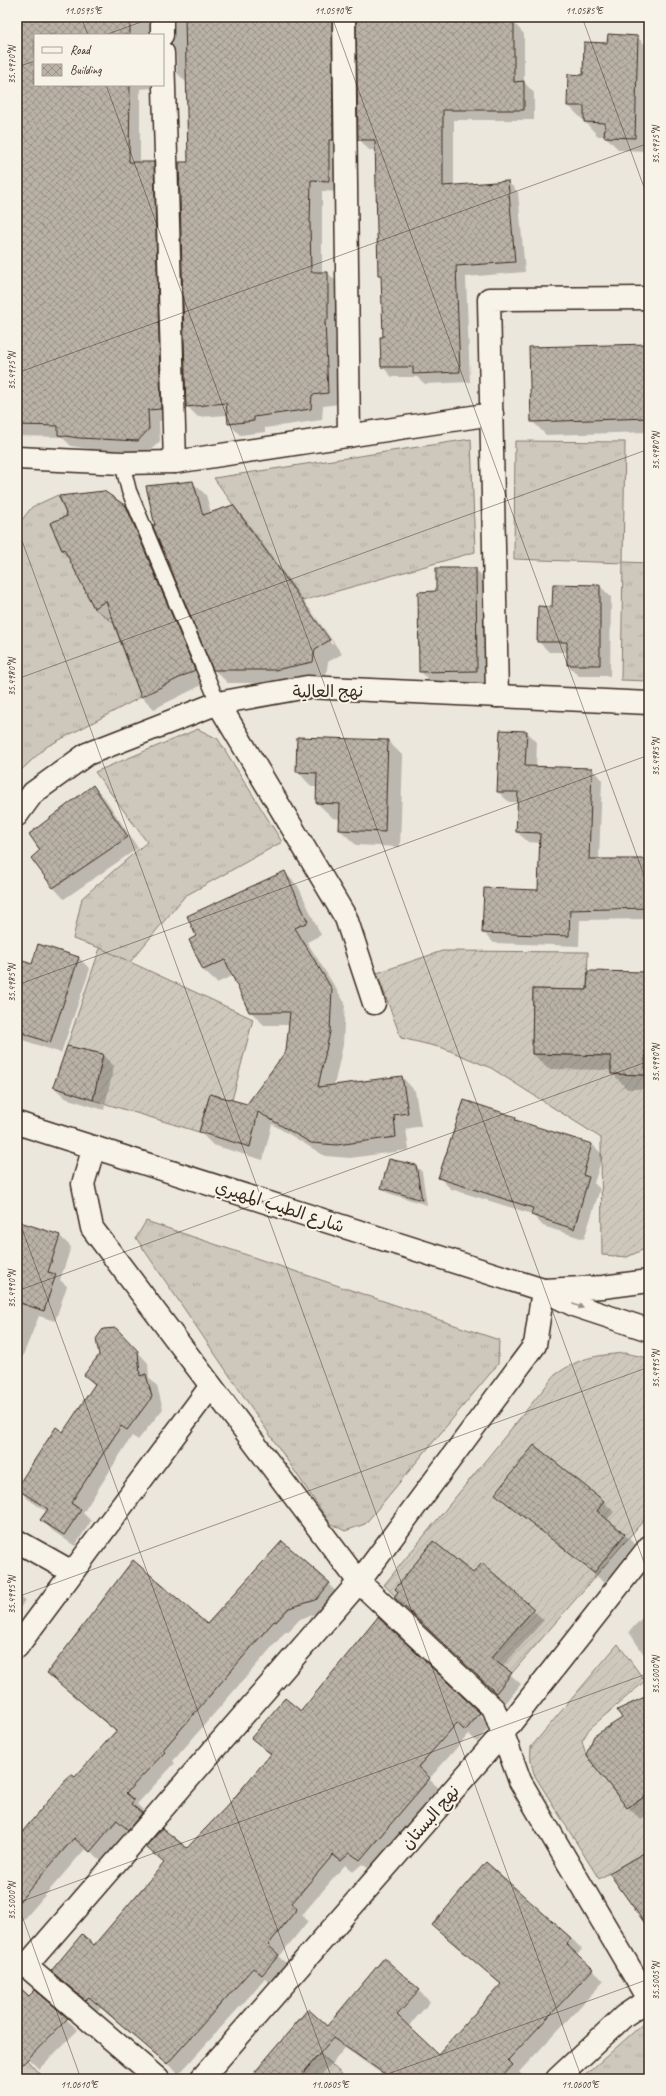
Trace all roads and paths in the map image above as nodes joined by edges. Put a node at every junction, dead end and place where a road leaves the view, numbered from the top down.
1 (162, 17) edge
2 (344, 17) edge
3 (162, 34) edge
4 (164, 86) edge
5 (649, 298) edge
6 (492, 414) junction
7 (349, 436) junction
8 (17, 458) edge
9 (175, 462) junction
10 (122, 463) junction
11 (497, 696) junction
12 (218, 703) junction
13 (649, 703) edge
14 (17, 815) edge
15 (374, 1003) dead end
16 (17, 1123) edge
17 (94, 1147) junction
18 (649, 1281) edge
19 (543, 1290) junction
20 (649, 1330) edge
21 (211, 1386) junction
22 (17, 1541) edge
23 (649, 1547) edge
24 (72, 1572) junction
25 (359, 1582) junction
26 (17, 1647) edge
27 (503, 1734) junction
28 (649, 1999) edge
29 (158, 2079) edge
30 (201, 2079) edge
31 (557, 2079) edge

1 - 3 street
2 - 7 street
4 - 9 street
5 - 6 street
6 - 7 street
6 - 11 street
7 - 9 street
8 - 10 street
9 - 10 street
10 - 12 lane
11 - 12 street, نهج العالية
11 - 13 street, نهج العالية
12 - 14 street, نهج العالية
12 - 15 street
16 - 17 street, شارع الطيب المهيري
17 - 19 street, شارع الطيب المهيري
17 - 21 street
18 - 19 street, شارع الطيب المهيري
19 -> 20 street, شارع الطيب المهيري
19 - 25 street
21 - 24 street
21 - 25 street
22 - 24 street
23 - 27 street, نهج البستان
24 - 26 street
25 - 27 street
25 - 29 street
27 - 28 street
27 - 30 street, نهج البستان
28 - 31 street

